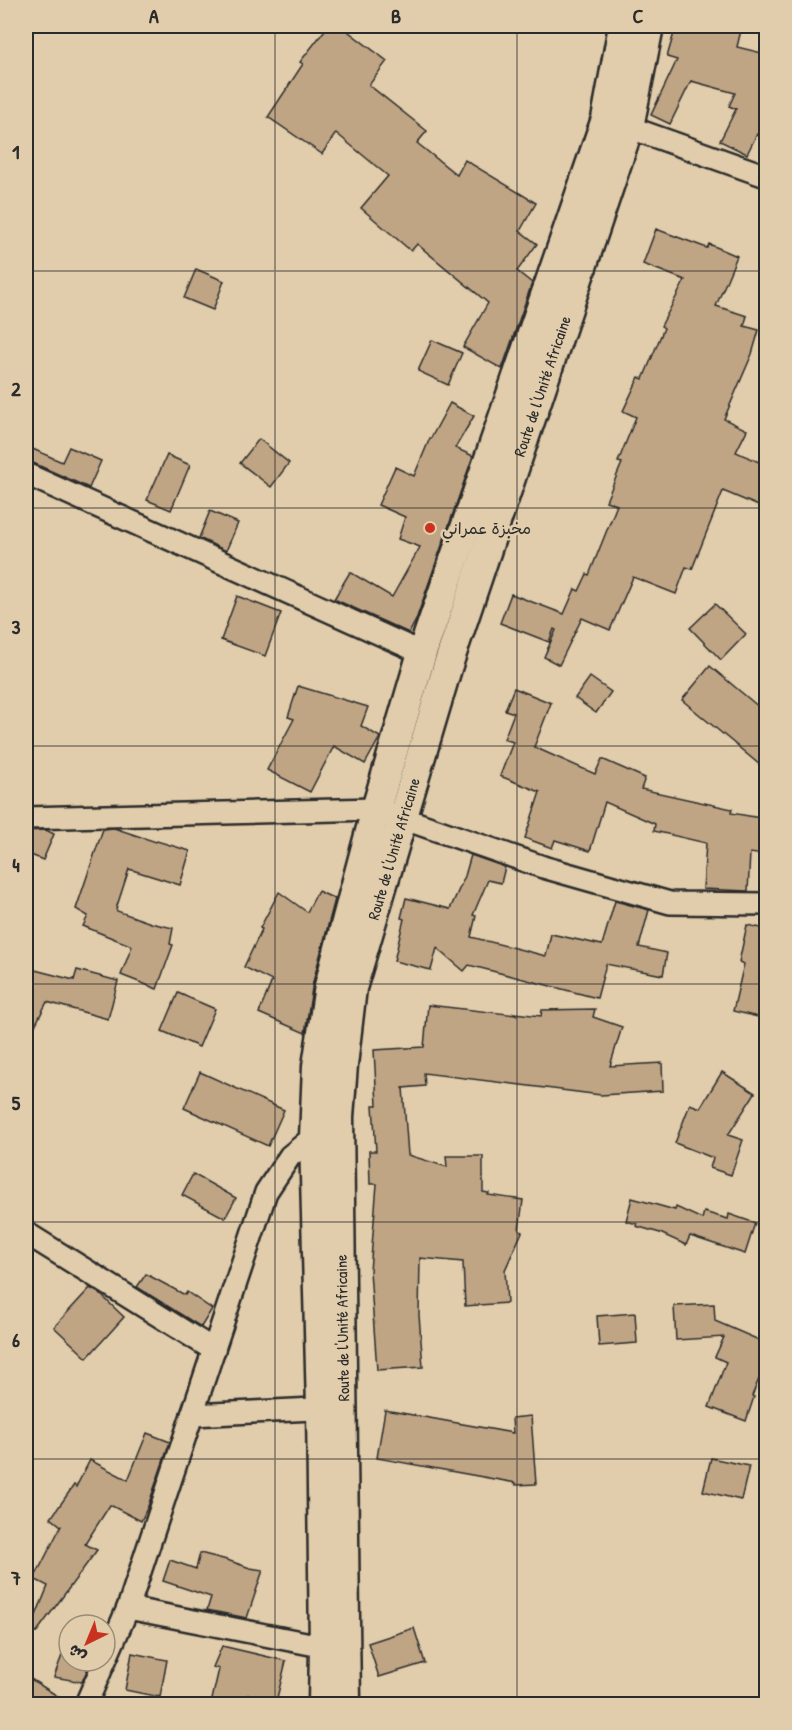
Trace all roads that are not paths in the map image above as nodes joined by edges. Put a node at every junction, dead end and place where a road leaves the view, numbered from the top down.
1 (622, 26) edge
2 (649, 26) edge
3 (617, 123) junction
4 (766, 176) edge
5 (26, 474) edge
6 (422, 653) junction
7 (389, 813) junction
8 (26, 818) edge
9 (766, 904) edge
10 (330, 1066) junction
11 (339, 1117) junction
12 (314, 1137) junction
13 (26, 1233) edge
14 (214, 1350) junction
15 (332, 1408) junction
16 (192, 1415) junction
17 (128, 1608) junction
18 (335, 1649) junction
19 (86, 1704) edge
20 (322, 1704) edge
21 (346, 1704) edge

1 - 3 main road, Route de l'Unité Africaine
2 - 3 main road, Route de l'Unité Africaine
3 - 4 street
3 - 6 main road, Route de l'Unité Africaine
3 - 7 main road, Route de l'Unité Africaine
5 - 6 street
6 - 7 main road, Route de l'Unité Africaine
7 - 8 street
7 - 9 street
7 - 10 main road, Route de l'Unité Africaine
10 - 11 main road, Route de l'Unité Africaine
10 - 12 main road, Route de l'Unité Africaine
11 - 12 street
11 - 15 main road, Route de l'Unité Africaine
12 - 14 street
12 - 15 main road, Route de l'Unité Africaine
13 - 14 street
14 - 16 street
15 - 16 street
15 - 18 main road, Route de l'Unité Africaine
16 - 17 street
17 - 18 street
17 - 19 street
18 - 20 main road, Route de l'Unité Africaine
18 - 21 main road, Route de l'Unité Africaine

